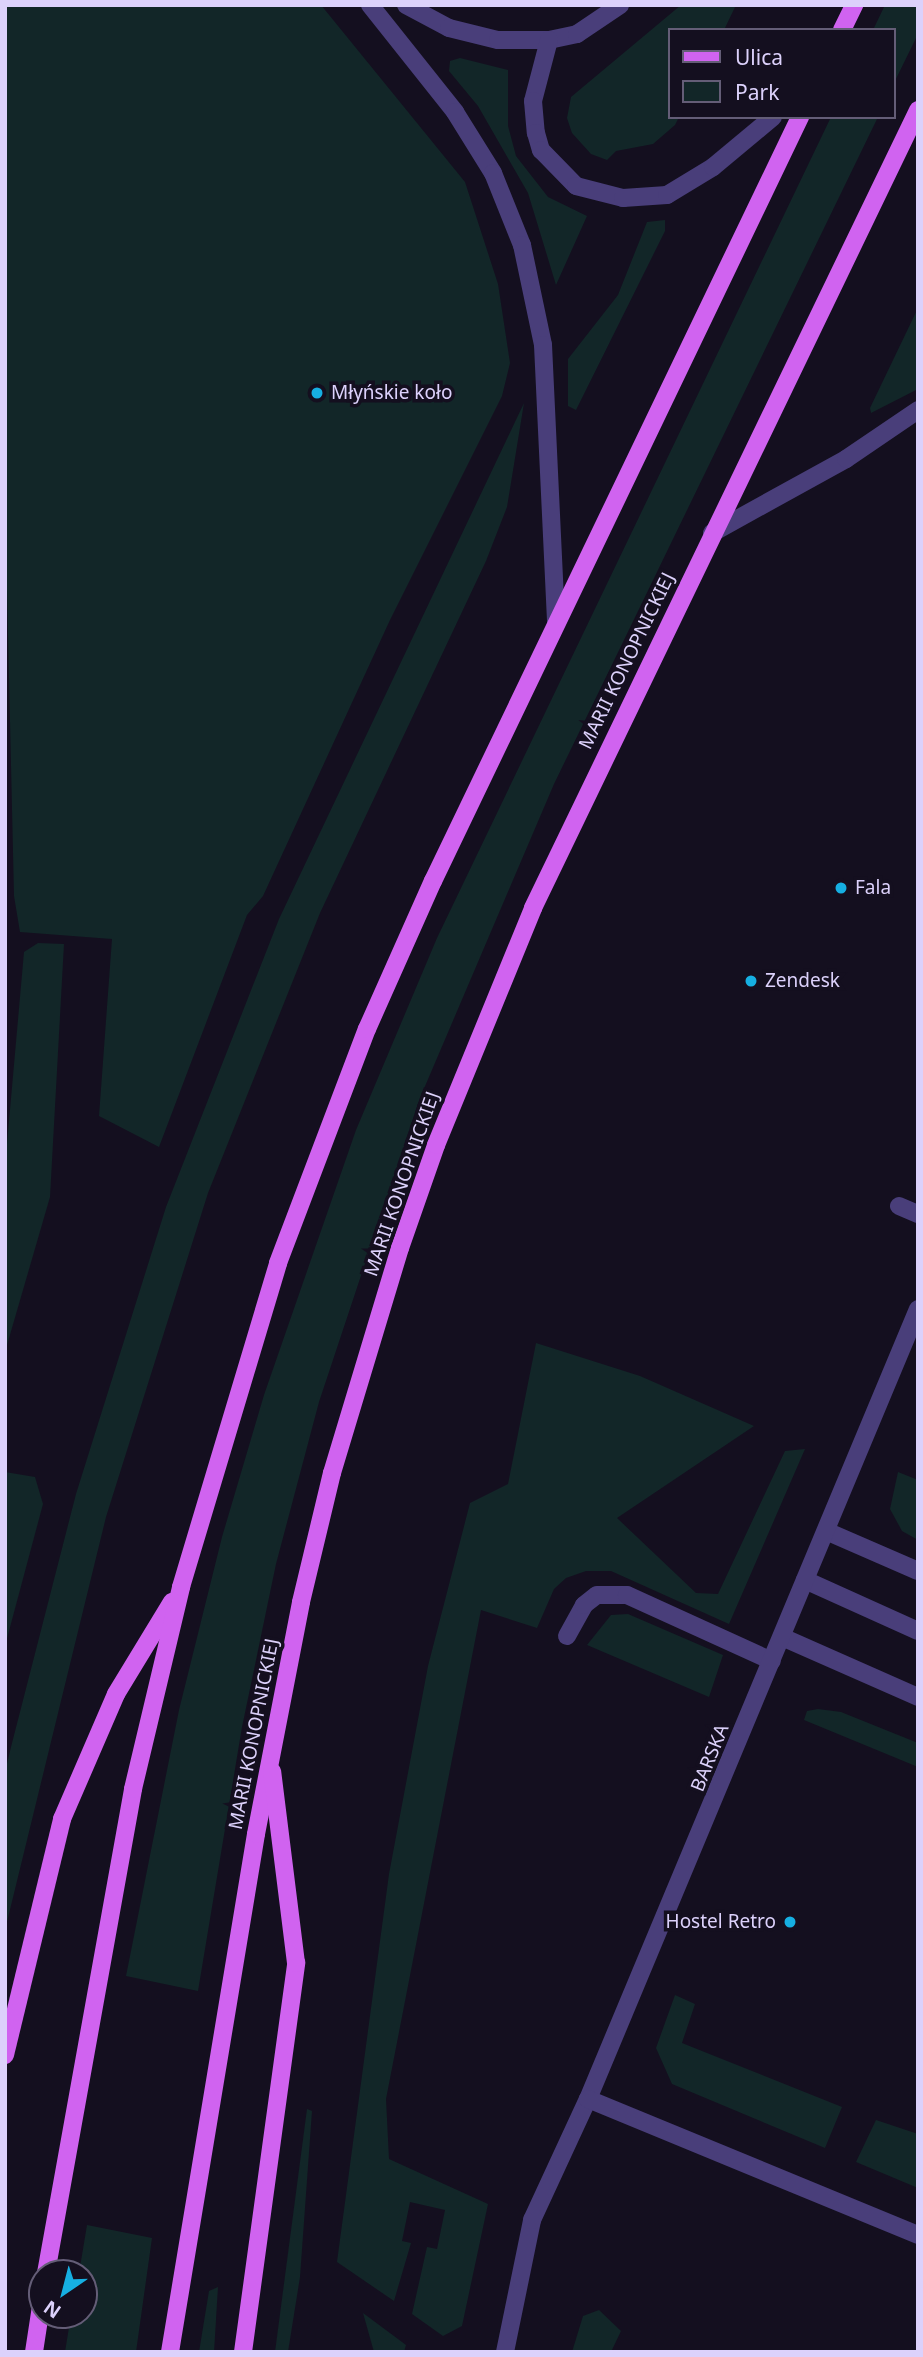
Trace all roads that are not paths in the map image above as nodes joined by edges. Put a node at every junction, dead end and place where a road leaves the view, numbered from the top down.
1 (370, 5) edge
2 (406, 5) edge
3 (620, 5) edge
4 (854, 5) edge
5 (843, 28) edge
6 (549, 40) junction
7 (918, 110) edge
8 (771, 119) edge
9 (799, 119) edge
10 (918, 411) edge
11 (712, 533) junction
12 (556, 622) junction
13 (899, 1206) dead end
14 (918, 1214) edge
15 (918, 1309) edge
16 (826, 1531) junction
17 (918, 1571) edge
18 (805, 1580) junction
19 (181, 1587) junction
20 (918, 1631) edge
21 (567, 1636) dead end
22 (782, 1637) junction
23 (772, 1661) junction
24 (918, 1697) edge
25 (270, 1754) junction
26 (5, 2055) edge
27 (588, 2099) junction
28 (918, 2235) edge
29 (49, 2259) edge
30 (38, 2329) edge
31 (34, 2352) edge
32 (170, 2352) edge
33 (243, 2352) edge
34 (505, 2352) edge

1 - 12 street
2 - 6 street
3 - 6 street
4 - 5 main road
6 - 8 street
7 - 11 main road, MARII KONOPNICKIEJ
9 - 12 main road
10 - 11 street
11 - 25 main road, MARII KONOPNICKIEJ
12 - 19 main road
13 - 14 street
15 - 16 street, BARSKA
16 - 17 street
16 - 18 street, BARSKA
18 - 20 street
18 - 22 street, BARSKA
19 - 26 main road
19 - 29 main road
21 - 23 street
22 - 23 street, BARSKA
22 - 24 street
23 - 27 street, BARSKA
25 - 32 main road, MARII KONOPNICKIEJ
25 - 33 main road
27 - 28 street
27 - 34 street, BARSKA
30 - 31 main road

